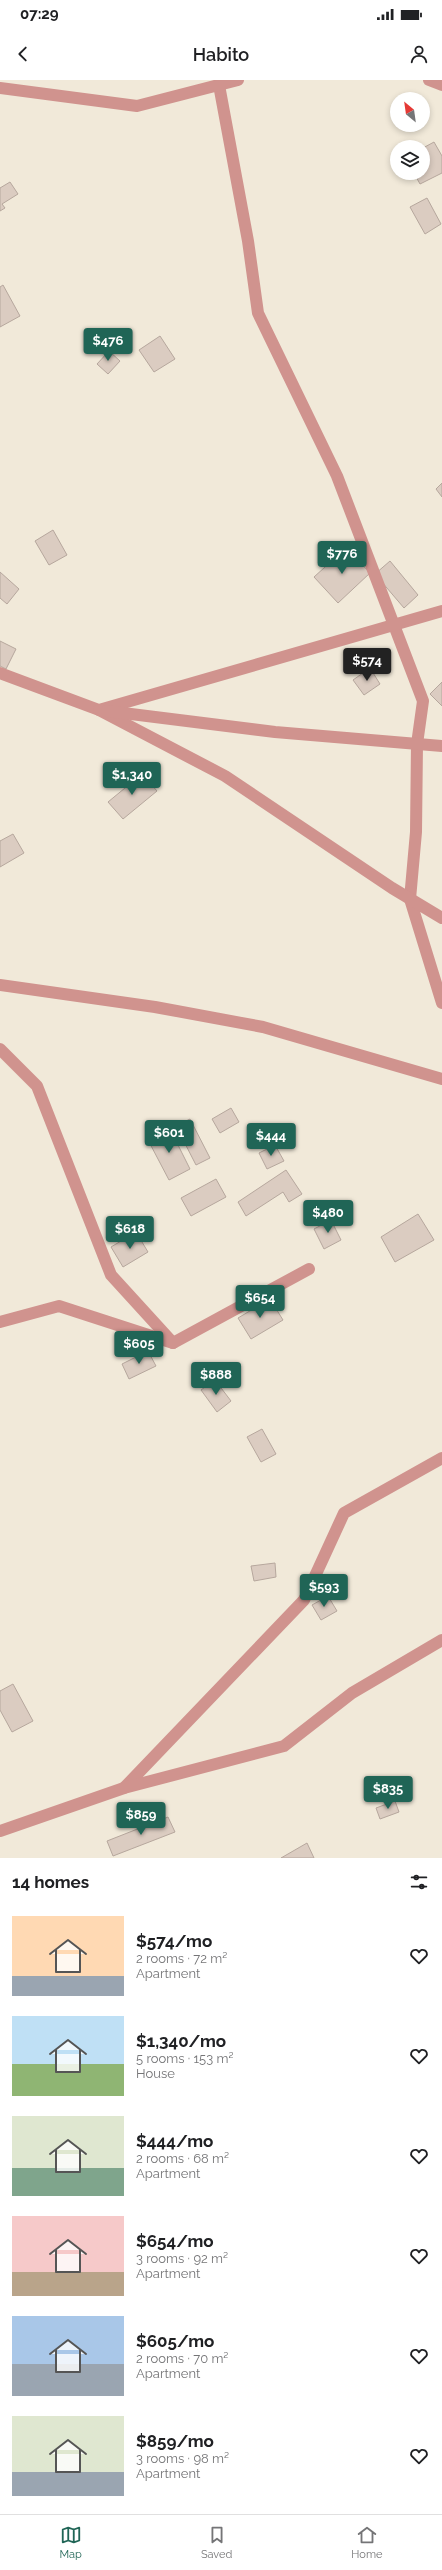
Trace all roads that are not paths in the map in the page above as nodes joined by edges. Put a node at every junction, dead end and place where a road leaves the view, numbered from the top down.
1 (238, 80) edge
2 (429, 80) edge
3 (219, 85) junction
4 (442, 85) edge
5 (0, 88) edge
6 (442, 611) edge
7 (395, 626) junction
8 (0, 673) edge
9 (99, 710) junction
10 (417, 744) junction
11 (442, 746) edge
12 (410, 899) junction
13 (442, 918) edge
14 (0, 985) edge
15 (442, 1003) edge
16 (0, 1049) edge
17 (442, 1079) edge
18 (309, 1269) dead end
19 (0, 1322) edge
20 (173, 1343) junction
21 (442, 1458) edge
22 (442, 1640) edge
23 (124, 1788) junction
24 (0, 1830) edge

1 - 3 street
2 - 4 street
3 - 5 street
3 - 7 street
6 - 7 street
7 - 9 street
7 - 10 street
8 - 9 street
9 - 10 street
9 - 12 street
10 - 11 street
10 - 12 street
12 - 13 street
12 - 15 street
14 - 17 street
16 - 20 street
18 - 20 street
19 - 20 street
21 - 23 street
22 - 23 street
23 - 24 street

